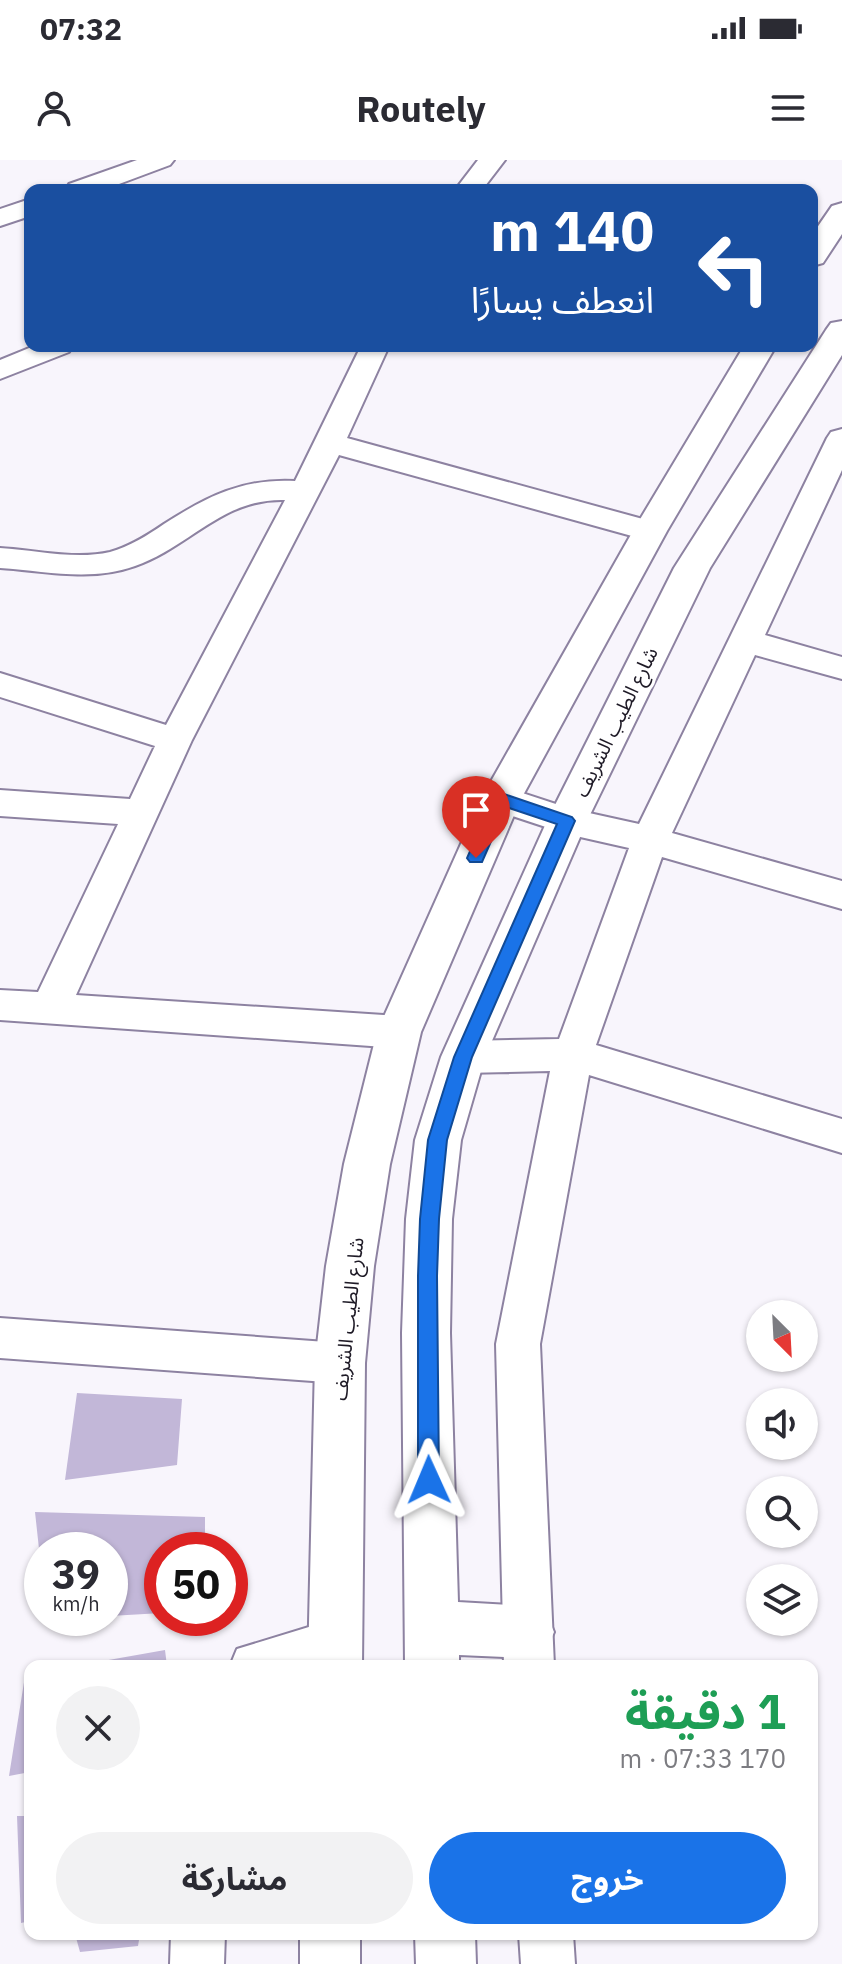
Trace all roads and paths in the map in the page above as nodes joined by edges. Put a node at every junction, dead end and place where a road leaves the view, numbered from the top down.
1 (161, 160) edge
2 (492, 160) edge
3 (108, 168) edge
4 (86, 184) edge
5 (473, 184) edge
6 (24, 209) edge
7 (842, 212) edge
8 (0, 218) edge
9 (818, 248) edge
10 (842, 330) edge
11 (44, 352) edge
12 (372, 352) edge
13 (756, 352) edge
14 (0, 370) edge
15 (842, 438) edge
16 (330, 443) junction
17 (304, 491) junction
18 (650, 531) junction
19 (0, 558) edge
20 (744, 640) junction
21 (842, 668) edge
22 (0, 685) edge
23 (175, 740) junction
24 (501, 799) junction
25 (0, 803) edge
26 (143, 813) junction
27 (567, 821) junction
28 (650, 840) junction
29 (842, 895) edge
30 (0, 1005) edge
31 (51, 1007) junction
32 (399, 1032) junction
33 (573, 1054) junction
34 (463, 1057) junction
35 (842, 1136) edge
36 (0, 1338) edge
37 (340, 1363) junction
38 (432, 1647) edge
39 (528, 1649) edge
40 (335, 1655) edge
41 (299, 1660) edge
42 (198, 1940) edge
43 (330, 1940) edge
44 (445, 1940) edge
45 (546, 1940) edge
46 (197, 1964) edge
47 (330, 1964) edge
48 (446, 1964) edge
49 (548, 1964) edge

1 - 3 street
2 - 5 street
3 - 4 street
6 - 8 street
7 - 9 main road
10 - 27 main road, شارع الطيب الشريف
11 - 14 street
12 - 16 street
13 - 18 main road, شارع الطيب الشريف
15 - 20 street
16 - 17 street
16 - 18 street
17 - 19 street
17 - 23 street
18 - 24 main road, شارع الطيب الشريف
20 - 21 street
20 - 28 street
22 - 23 street
23 - 26 street
24 - 27 street
24 - 32 main road, شارع الطيب الشريف
25 - 26 street
26 - 31 street
27 - 28 street
27 - 34 main road, شارع الطيب الشريف
28 - 29 street
28 - 33 street
30 - 31 street
31 - 32 street
32 - 37 main road, شارع الطيب الشريف
33 - 34 street
33 - 35 street
33 - 39 street
34 - 38 main road, شارع الطيب الشريف
36 - 37 street
37 - 40 main road, شارع الطيب الشريف
38 - 39 main road
40 - 41 street
42 - 46 street
43 - 47 main road
44 - 48 main road
45 - 49 street

